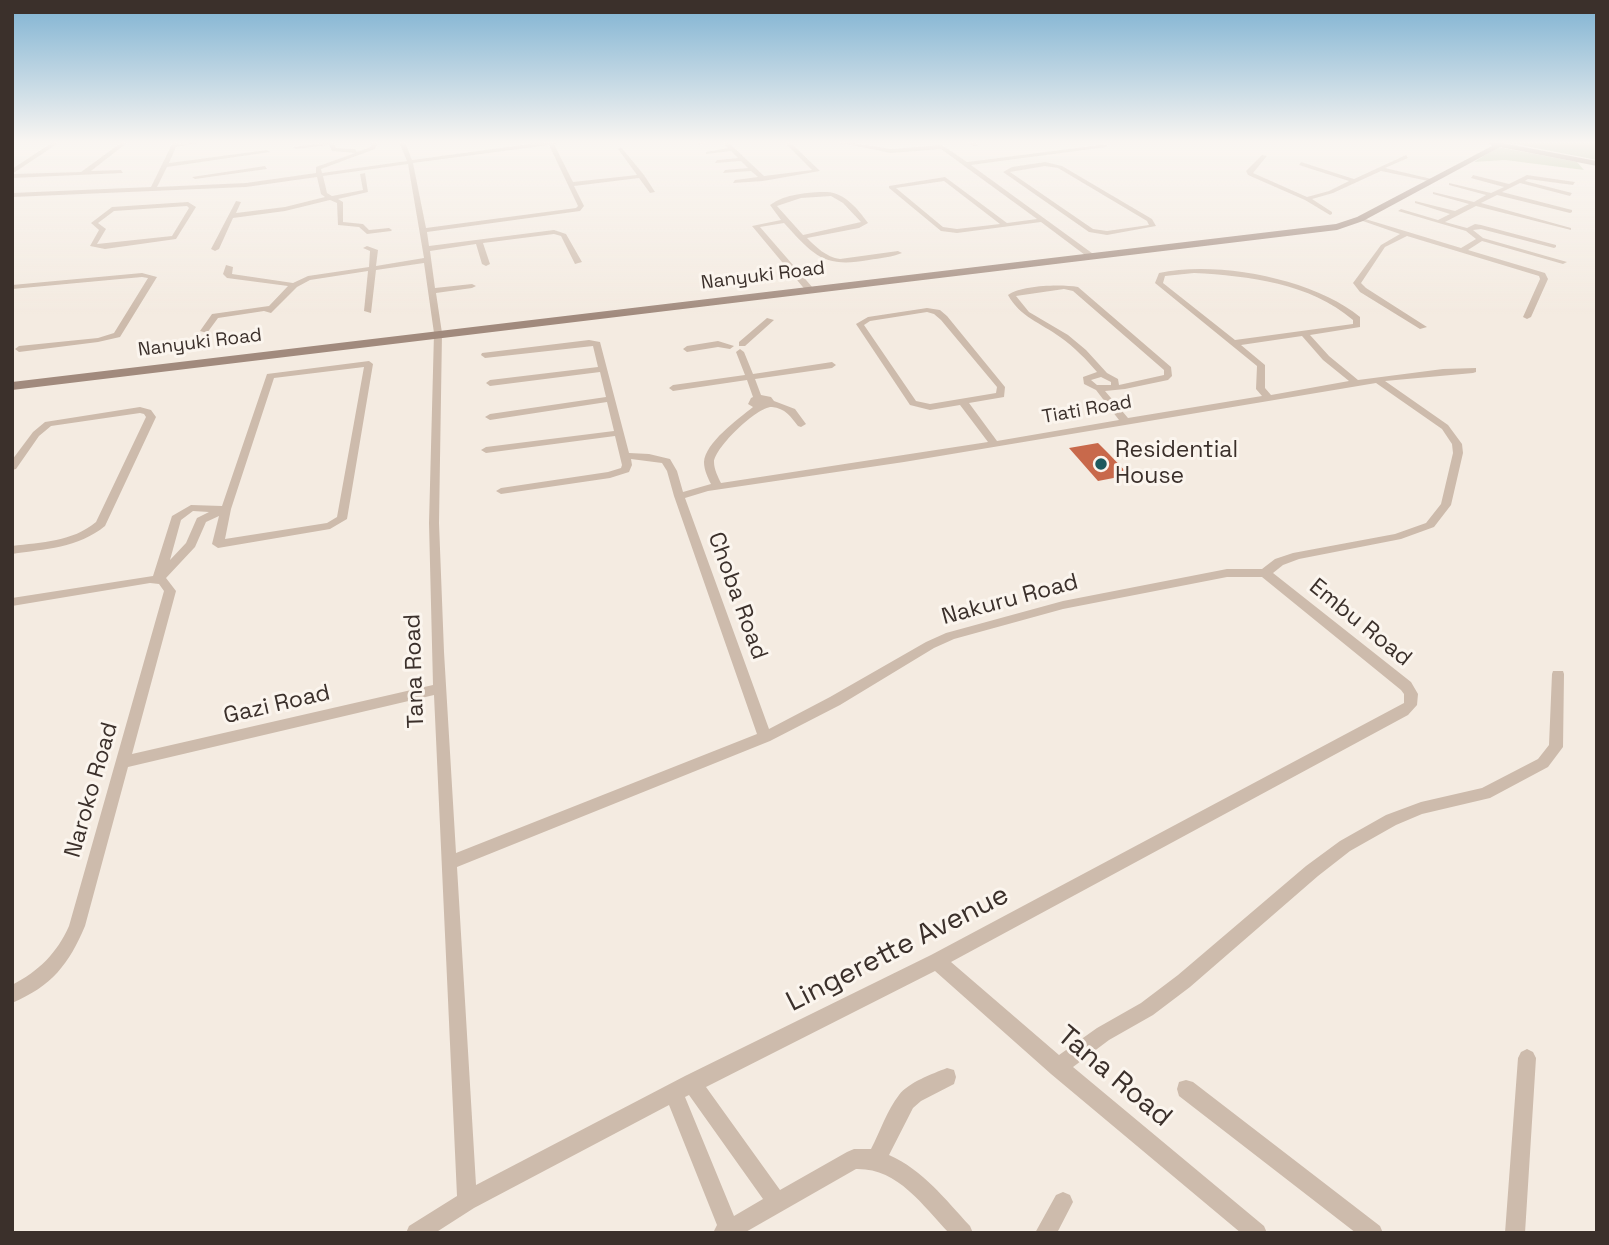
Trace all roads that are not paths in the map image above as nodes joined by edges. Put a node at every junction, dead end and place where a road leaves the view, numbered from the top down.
1 (23, 200) edge
2 (166, 200) edge
3 (322, 200) edge
4 (336, 200) edge
5 (417, 200) edge
6 (579, 200) edge
7 (791, 200) edge
8 (841, 200) edge
9 (907, 200) edge
10 (973, 200) edge
11 (1018, 200) edge
12 (1047, 200) edge
13 (1113, 200) edge
14 (1309, 200) edge
15 (1395, 200) edge
16 (1461, 200) edge
17 (1479, 200) edge
18 (1521, 200) edge
19 (21, 202) dead end
20 (238, 202) dead end
21 (1417, 202) dead end
22 (1472, 203) junction
23 (1041, 204) dead end
24 (1052, 204) junction
25 (162, 205) junction
26 (581, 206) joint
27 (1028, 207) junction
28 (1402, 211) dead end
29 (1570, 211) dead end
30 (1331, 213) dead end
31 (1454, 213) junction
32 (231, 216) junction
33 (1360, 219) junction
34 (1044, 220) junction
35 (1439, 222) junction
36 (789, 223) junction
37 (1005, 224) junction
38 (1569, 229) dead end
39 (389, 230) dead end
40 (423, 230) junction
41 (1468, 230) junction
42 (1406, 233) junction
43 (803, 237) junction
44 (1481, 239) junction
45 (479, 242) junction
46 (1554, 246) dead end
47 (367, 248) dead end
48 (215, 249) dead end
49 (1462, 250) junction
50 (898, 253) dead end
51 (426, 254) junction
52 (1092, 256) junction
53 (578, 262) dead end
54 (1563, 262) dead end
55 (486, 264) dead end
56 (229, 267) dead end
57 (371, 268) junction
58 (294, 285) junction
59 (12, 286) edge
60 (472, 286) dead end
61 (810, 290) junction
62 (432, 291) junction
63 (270, 309) joint
64 (368, 311) dead end
65 (1527, 317) dead end
66 (770, 320) dead end
67 (1423, 327) dead end
68 (204, 331) dead end
69 (438, 333) junction
70 (1304, 334) junction
71 (112, 337) joint
72 (1235, 343) junction
73 (730, 346) joint
74 (741, 348) junction
75 (19, 349) dead end
76 (687, 349) dead end
77 (485, 355) dead end
78 (832, 365) dead end
79 (604, 369) junction
80 (1472, 370) dead end
81 (1104, 375) junction
82 (749, 377) junction
83 (1379, 381) junction
84 (490, 383) dead end
85 (1358, 384) junction
86 (12, 386) edge
87 (1115, 386) junction
88 (673, 388) dead end
89 (1100, 390) junction
90 (1269, 398) junction
91 (611, 400) junction
92 (758, 402) junction
93 (962, 402) junction
94 (490, 417) dead end
95 (1125, 421) junction
96 (801, 424) dead end
97 (618, 433) junction
98 (994, 444) junction
99 (486, 450) dead end
100 (626, 456) junction
101 (12, 467) edge
102 (712, 487) junction
103 (501, 491) dead end
104 (679, 496) junction
105 (226, 509) junction
106 (12, 550) edge
107 (1265, 573) junction
108 (158, 580) junction
109 (12, 602) edge
110 (1558, 674) dead end
111 (439, 689) junction
112 (1403, 712) joint
113 (765, 737) junction
114 (123, 762) junction
115 (449, 863) junction
116 (937, 961) junction
117 (13, 993) edge
118 (1527, 1058) dead end
119 (1058, 1067) junction
120 (947, 1077) dead end
121 (683, 1088) junction
122 (1186, 1090) dead end
123 (877, 1158) junction
124 (467, 1201) junction
125 (776, 1201) junction
126 (1063, 1202) dead end
127 (437, 1227) edge
128 (726, 1231) edge
129 (416, 1233) edge
130 (963, 1233) edge
131 (1045, 1233) edge
132 (1257, 1233) edge
133 (1373, 1233) edge
134 (1515, 1233) edge

1 - 19 street
2 - 25 street
3 - 32 street
4 - 39 street
5 - 40 street, Tana Road
6 - 26 street
7 - 36 street
8 - 43 street
9 - 37 street
10 - 37 street
11 - 27 street
12 - 24 street
13 - 24 street
14 - 30 street
15 - 33 street, Nanyuki Road
16 - 22 street
17 - 22 street
18 - 29 street
20 - 32 street
21 - 31 street
22 - 31 street
22 - 38 street
23 - 24 street
24 - 27 street
25 - 25 street
26 - 40 street
27 - 34 street
28 - 35 street
31 - 35 street
32 - 48 street
33 - 42 street
33 - 52 street, Nanyuki Road
34 - 37 street
34 - 52 street
35 - 41 street
36 - 43 street
36 - 61 street
40 - 51 street, Tana Road
41 - 44 street
41 - 46 street
42 - 49 street
42 - 67 street
43 - 50 street
44 - 49 street
44 - 54 street
45 - 51 street
45 - 53 street
45 - 55 street
47 - 57 street
49 - 65 street
51 - 57 street
51 - 62 street, Tana Road
52 - 61 street, Nanyuki Road
56 - 58 street
57 - 58 street
57 - 64 street
58 - 63 street
59 - 71 street
60 - 62 street
61 - 69 street, Nanyuki Road
62 - 69 street, Tana Road
63 - 68 street
66 - 74 street
69 - 86 street, Nanyuki Road
69 - 111 street, Tana Road
70 - 72 street
70 - 72 street
70 - 85 street
71 - 75 street
72 - 90 street
73 - 74 street
73 - 76 street
74 - 82 street
77 - 79 street
78 - 82 street
79 - 84 street
79 - 91 street
80 - 83 street, Tiati Road
81 - 87 street
81 - 87 street
81 - 89 street
82 - 88 street
82 - 92 street
83 - 85 street, Tiati Road
83 - 107 street, Nakuru Road
85 - 90 street, Tiati Road
87 - 89 street
89 - 95 street
90 - 95 street, Tiati Road
91 - 94 street
91 - 97 street
92 - 96 street
92 - 102 street
93 - 93 street
93 - 98 street
95 - 98 street, Tiati Road
97 - 99 street
97 - 100 street
98 - 102 street, Tiati Road
100 - 103 street
100 - 104 street, Choba Road
101 - 106 street
102 - 104 street
104 - 113 street, Choba Road
105 - 105 street
105 - 108 street
105 - 108 street
107 - 112 street, Embu Road
107 - 113 street, Nakuru Road
108 - 109 street
108 - 114 street, Naroko Road
110 - 119 street
111 - 114 street, Gazi Road
111 - 115 street, Tana Road
112 - 116 street, Lingerette Avenue
113 - 115 street, Nakuru Road
114 - 117 street, Naroko Road
115 - 124 street, Tana Road
116 - 119 street, Tana Road
116 - 121 street, Lingerette Avenue
118 - 134 street
119 - 132 street, Tana Road
120 - 123 street
121 - 124 street, Lingerette Avenue
121 - 125 street
121 - 128 street
122 - 133 street
123 - 125 street
123 - 130 street
124 - 127 street, Lingerette Avenue
125 - 128 street
126 - 131 street
127 - 129 street, Lingerette Avenue

